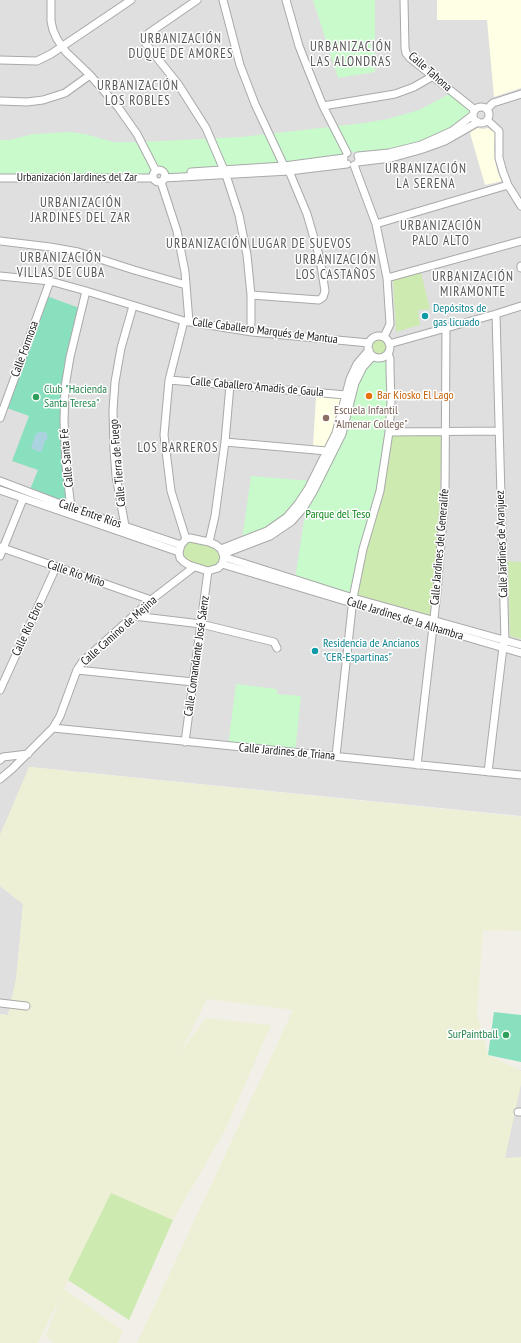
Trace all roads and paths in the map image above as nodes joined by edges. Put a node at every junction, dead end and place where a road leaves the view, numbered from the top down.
1 (52, 0) edge
2 (131, 0) edge
3 (197, 0) edge
4 (223, 0) edge
5 (286, 0) edge
6 (404, 0) edge
7 (62, 46) junction
8 (0, 60) edge
9 (90, 75) junction
10 (433, 76) junction
11 (521, 94) edge
12 (0, 101) edge
13 (323, 106) junction
14 (486, 109) junction
15 (474, 112) junction
16 (487, 120) junction
17 (478, 122) junction
18 (346, 158) junction
19 (357, 161) junction
20 (286, 168) junction
21 (225, 173) junction
22 (0, 174) edge
23 (154, 174) junction
24 (0, 178) edge
25 (163, 178) junction
26 (508, 185) junction
27 (521, 206) edge
28 (376, 224) junction
29 (0, 241) edge
30 (521, 241) edge
31 (0, 276) edge
32 (387, 278) junction
33 (50, 281) junction
34 (186, 284) junction
35 (86, 291) junction
36 (251, 295) junction
37 (133, 306) junction
38 (521, 306) edge
39 (496, 314) junction
40 (186, 322) junction
41 (251, 323) dead end
42 (446, 328) junction
43 (384, 337) junction
44 (389, 344) junction
45 (370, 350) junction
46 (388, 353) junction
47 (169, 380) junction
48 (230, 385) junction
49 (346, 395) junction
50 (0, 418) edge
51 (447, 431) junction
52 (499, 431) junction
53 (389, 432) junction
54 (225, 442) junction
55 (327, 451) junction
56 (0, 481) edge
57 (0, 490) edge
58 (23, 499) junction
59 (71, 508) junction
60 (124, 526) junction
61 (209, 542) junction
62 (182, 546) junction
63 (2, 548) edge
64 (0, 556) edge
65 (223, 556) junction
66 (56, 567) junction
67 (194, 567) junction
68 (208, 571) junction
69 (151, 600) junction
70 (353, 600) junction
71 (134, 616) junction
72 (201, 624) junction
73 (433, 624) junction
74 (504, 644) junction
75 (521, 645) edge
76 (277, 648) dead end
77 (521, 653) edge
78 (77, 670) junction
79 (193, 682) junction
80 (0, 690) edge
81 (53, 728) junction
82 (185, 742) junction
83 (28, 754) junction
84 (336, 756) junction
85 (0, 760) edge
86 (417, 765) junction
87 (488, 772) junction
88 (521, 776) edge
89 (1, 777) edge
90 (0, 1003) edge
91 (26, 1006) dead end

1 - 7 street
2 - 7 street
3 - 21 street
4 - 20 street
5 - 13 street
6 - 10 street, Calle Tahona
7 - 8 street
7 - 9 street
9 - 12 street
9 - 23 street
10 - 13 street
10 - 15 street, Calle Tahona
11 - 14 street
13 - 18 street
14 - 15 street
14 - 16 street
15 - 17 street
15 - 19 street
16 - 17 street
16 - 26 street
17 - 19 street
18 - 19 street
18 - 19 street
18 - 20 street
19 - 28 street
20 - 21 street
20 - 36 street
21 - 25 street
21 - 36 street
22 - 23 street, Urbanización Jardines del Zar
23 - 24 street, Urbanización Jardines del Zar
23 - 25 street
23 - 25 street
25 - 34 street
26 - 27 street
26 - 28 street
28 - 32 street
29 - 34 street
30 - 32 street
31 - 33 street, Calle Caballero Marqués de Mantua
32 - 43 street
33 - 35 street, Calle Caballero Marqués de Mantua
33 - 50 street, Calle Formosa
34 - 40 street
35 - 37 street, Calle Caballero Marqués de Mantua
35 - 59 street, Calle Santa Fé
36 - 41 street
37 - 40 street, Calle Caballero Marqués de Mantua
37 - 60 street, Calle Tierra de Fuego
38 - 39 street
39 - 42 street
39 - 52 street, Calle Jardines de Aranjuez
40 - 45 street, Calle Caballero Marqués de Mantua
40 - 47 street
42 - 44 street
42 - 51 street, Calle Jardines del Generalife
43 - 44 street
43 - 45 street
44 - 46 street
45 - 46 street
45 - 49 street
45 - 65 street
46 - 53 street
47 - 48 street, Calle Caballero Amadis de Gaula
47 - 62 street
48 - 49 street, Calle Caballero Amadis de Gaula
48 - 54 street
49 - 55 street
51 - 52 street
51 - 53 street
51 - 73 street, Calle Jardines del Generalife
52 - 74 street, Calle Jardines de Aranjuez
53 - 70 street
54 - 55 street
54 - 61 street
55 - 65 street
56 - 59 street, Calle Entre Ríos
57 - 58 street, Calle Entre Ríos
58 - 62 street, Calle Entre Ríos
58 - 63 street
59 - 60 street, Calle Entre Ríos
60 - 62 street, Calle Entre Ríos
61 - 62 street
61 - 65 street
62 - 67 street
63 - 64 street
63 - 66 street, Calle Río Miño
65 - 68 street
65 - 70 street, Calle Jardines de la Alhambra
66 - 69 street, Calle Río Miño
66 - 80 street, Calle Río Ebro
67 - 68 street
67 - 69 street, Calle Camino de Mejina
68 - 72 street, Calle Comandante José Sáenz
69 - 71 street, Calle Camino de Mejina
70 - 73 street, Calle Jardines de la Alhambra
70 - 84 street
71 - 72 street
71 - 78 street, Calle Camino de Mejina
72 - 76 street
72 - 79 street, Calle Comandante José Sáenz
73 - 74 street, Calle Jardines de la Alhambra
73 - 86 street, Calle Jardines del Generalife
74 - 75 street, Calle Jardines de la Alhambra
74 - 77 street, Calle Jardines de la Alhambra
74 - 87 street, Calle Jardines de Aranjuez
78 - 79 street
78 - 81 street, Calle Camino de Mejina
79 - 82 street, Calle Comandante José Sáenz
81 - 82 street, Calle Jardines de Triana
81 - 83 street, Calle Camino de Mejina
82 - 84 street, Calle Jardines de Triana
83 - 85 street
83 - 89 street, Calle Camino de Mejina
84 - 86 street, Calle Jardines de Triana
86 - 87 street, Calle Jardines de Triana
87 - 88 street, Calle Jardines de Triana
90 - 91 street

